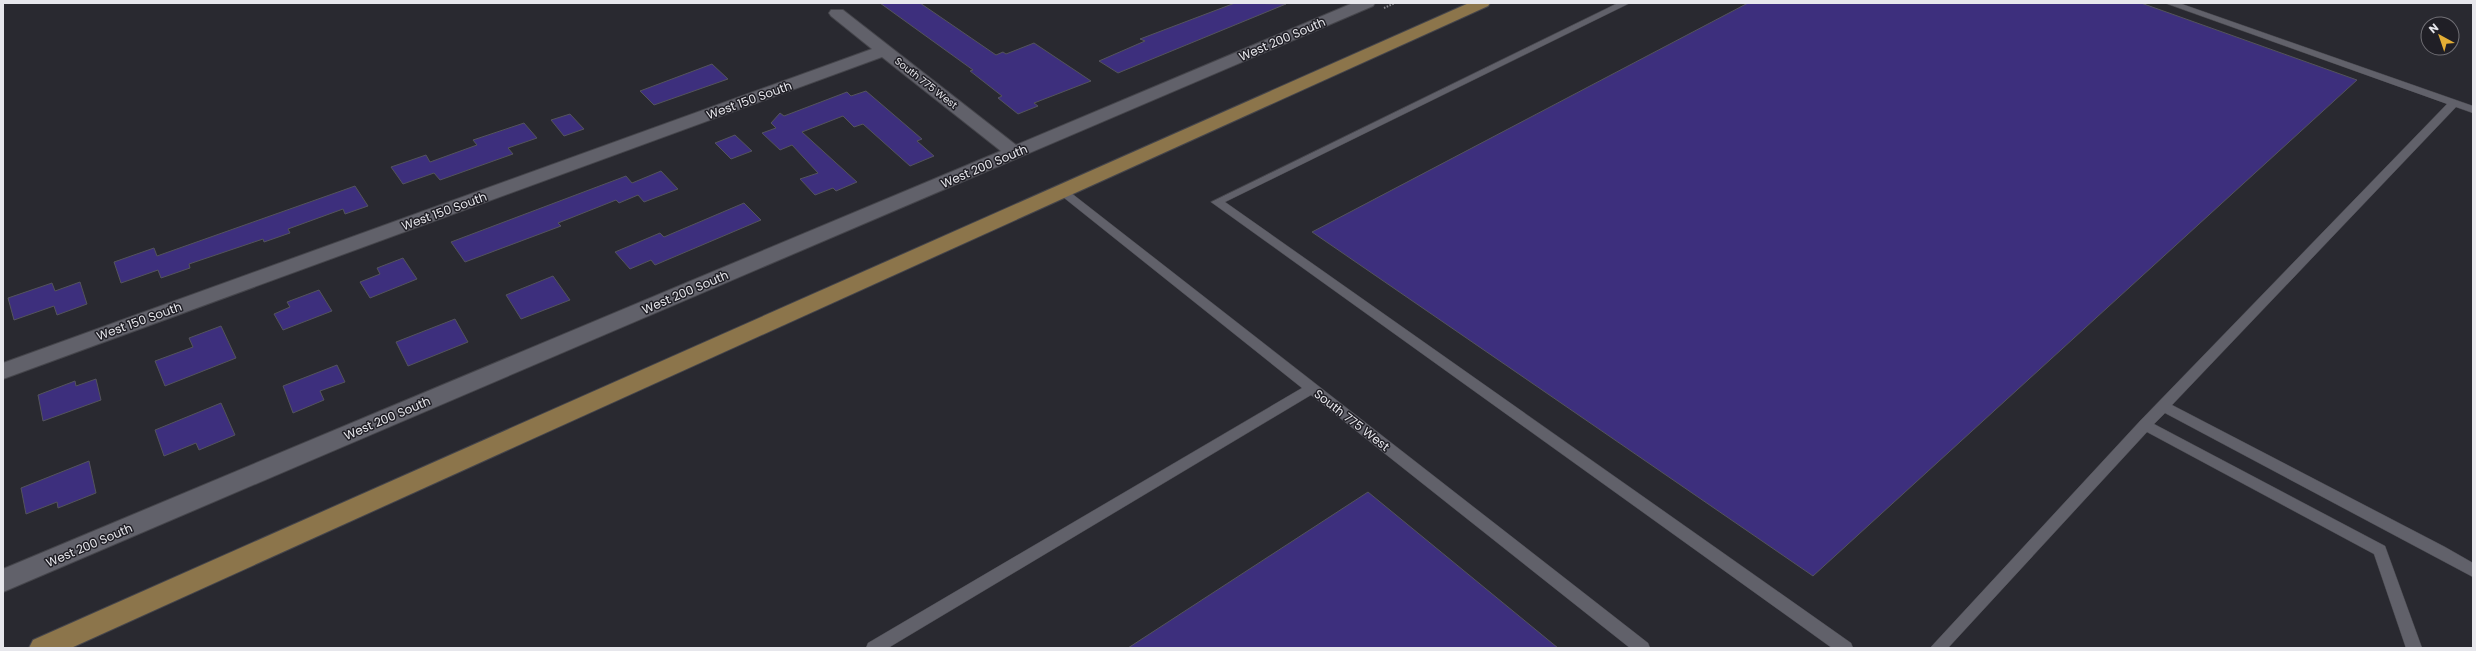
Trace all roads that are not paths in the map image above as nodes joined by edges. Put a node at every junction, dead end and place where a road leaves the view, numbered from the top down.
1 (1367, 3) edge
2 (1482, 3) edge
3 (1625, 3) edge
4 (2170, 3) edge
5 (837, 12) dead end
6 (885, 50) junction
7 (2454, 103) junction
8 (2473, 110) edge
9 (1015, 153) junction
10 (1062, 191) junction
11 (3, 371) edge
12 (1312, 388) junction
13 (2163, 406) junction
14 (2145, 425) junction
15 (2473, 571) edge
16 (3, 581) edge
17 (43, 648) edge
18 (874, 648) edge
19 (1642, 648) edge
20 (1845, 648) edge
21 (1938, 648) edge
22 (2414, 648) edge

1 - 9 street, West 200 South
2 - 10 main road
3 - 20 lane
4 - 7 lane
5 - 6 street, South 775 West
6 - 9 street, South 775 West
6 - 11 street, West 150 South
7 - 8 lane
7 - 13 lane
9 - 16 street, West 200 South
10 - 12 lane, South 775 West
10 - 17 main road
12 - 18 lane
12 - 19 lane, South 775 West
13 - 14 lane
13 - 15 lane
14 - 21 lane
14 - 22 lane

